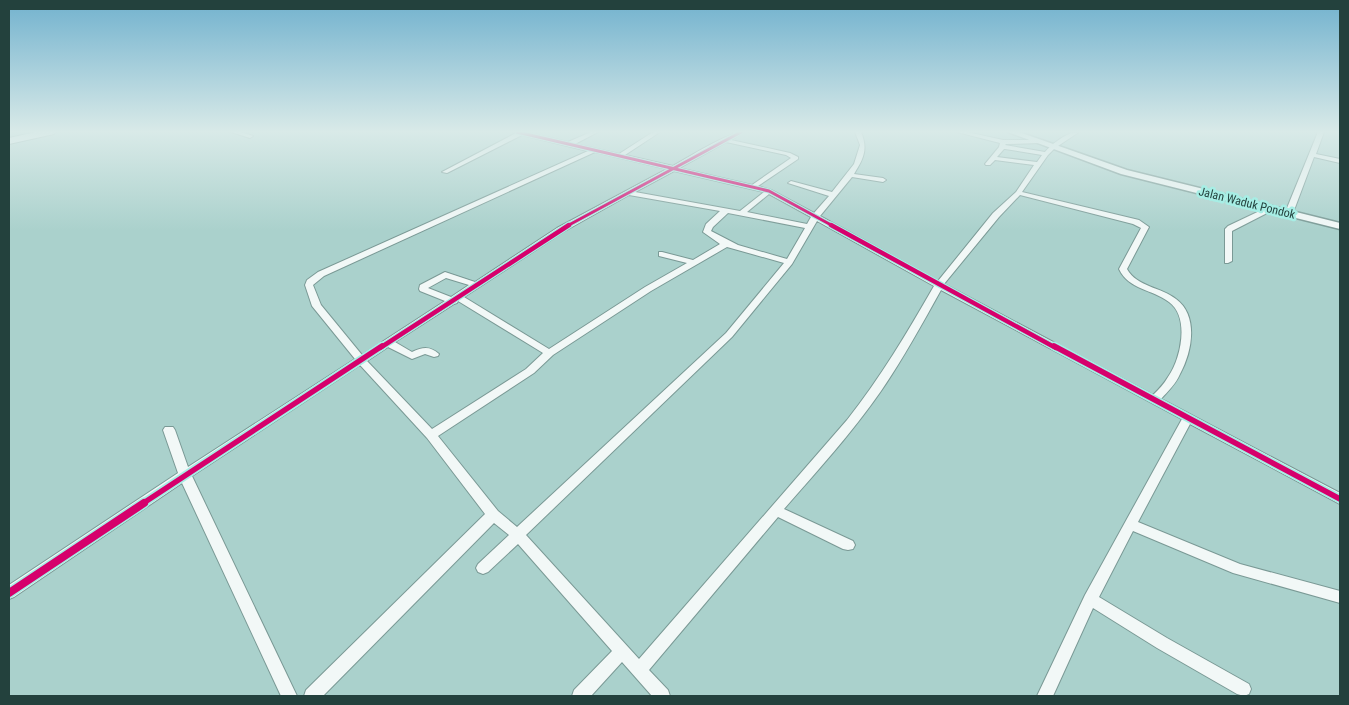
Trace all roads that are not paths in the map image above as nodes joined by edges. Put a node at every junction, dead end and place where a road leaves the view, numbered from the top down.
1 (458, 165) edge
2 (562, 165) edge
3 (659, 165) edge
4 (679, 165) edge
5 (786, 165) edge
6 (857, 165) edge
7 (1037, 165) edge
8 (1104, 165) edge
9 (1308, 165) edge
10 (673, 168) junction
11 (445, 172) dead end
12 (850, 175) junction
13 (883, 180) dead end
14 (791, 182) dead end
15 (753, 187) junction
16 (769, 191) junction
17 (627, 193) junction
18 (1018, 193) junction
19 (833, 195) junction
20 (1271, 208) junction
21 (726, 210) junction
22 (741, 213) junction
23 (1289, 213) junction
24 (816, 216) junction
25 (1340, 226) edge
26 (809, 227) junction
27 (726, 244) junction
28 (662, 254) dead end
29 (1228, 261) dead end
30 (788, 262) junction
31 (695, 263) junction
32 (477, 285) junction
33 (939, 285) junction
34 (456, 299) junction
35 (389, 343) junction
36 (549, 353) junction
37 (434, 354) dead end
38 (361, 360) junction
39 (1154, 400) junction
40 (1188, 418) junction
41 (169, 430) dead end
42 (431, 435) junction
43 (185, 475) junction
44 (1340, 499) edge
45 (776, 511) junction
46 (493, 515) junction
47 (1132, 525) junction
48 (518, 535) junction
49 (848, 546) dead end
50 (483, 568) dead end
51 (9, 593) edge
52 (1340, 597) edge
53 (1090, 599) junction
54 (622, 651) junction
55 (639, 670) junction
56 (1243, 689) dead end
57 (289, 696) edge
58 (312, 696) edge
59 (580, 696) edge
60 (662, 696) edge
61 (1045, 696) edge

1 - 11 street
2 - 38 street
3 - 10 street
4 - 10 street
5 - 15 street
6 - 12 street
7 - 18 street
8 - 20 street, Jalan Waduk Pondok
9 - 23 street
10 - 15 street
10 - 17 street
12 - 13 street
12 - 19 street
14 - 19 street
15 - 16 street
16 - 22 street
16 - 24 street
17 - 21 street
17 - 32 street
18 - 33 street
18 - 39 street
19 - 24 street
20 - 23 street, Jalan Waduk Pondok
20 - 29 street
21 - 22 street
21 - 27 street
22 - 26 street
23 - 25 street, Jalan Waduk Pondok
24 - 26 street
24 - 33 street
26 - 30 street
27 - 30 street
27 - 31 street
28 - 31 street
30 - 48 street
31 - 36 street
32 - 34 street
32 - 34 street
33 - 39 street
33 - 45 street
34 - 35 street
34 - 36 street
35 - 37 street
35 - 38 street
36 - 42 street
38 - 42 street
38 - 43 street
39 - 40 street
40 - 44 street
40 - 47 street
41 - 43 street
42 - 46 street
43 - 51 street
43 - 57 street
45 - 49 street
45 - 55 street
46 - 48 street
46 - 58 street
47 - 52 street
47 - 53 street
48 - 50 street
48 - 54 street
53 - 56 street
53 - 61 street
54 - 55 street
54 - 59 street
55 - 60 street

